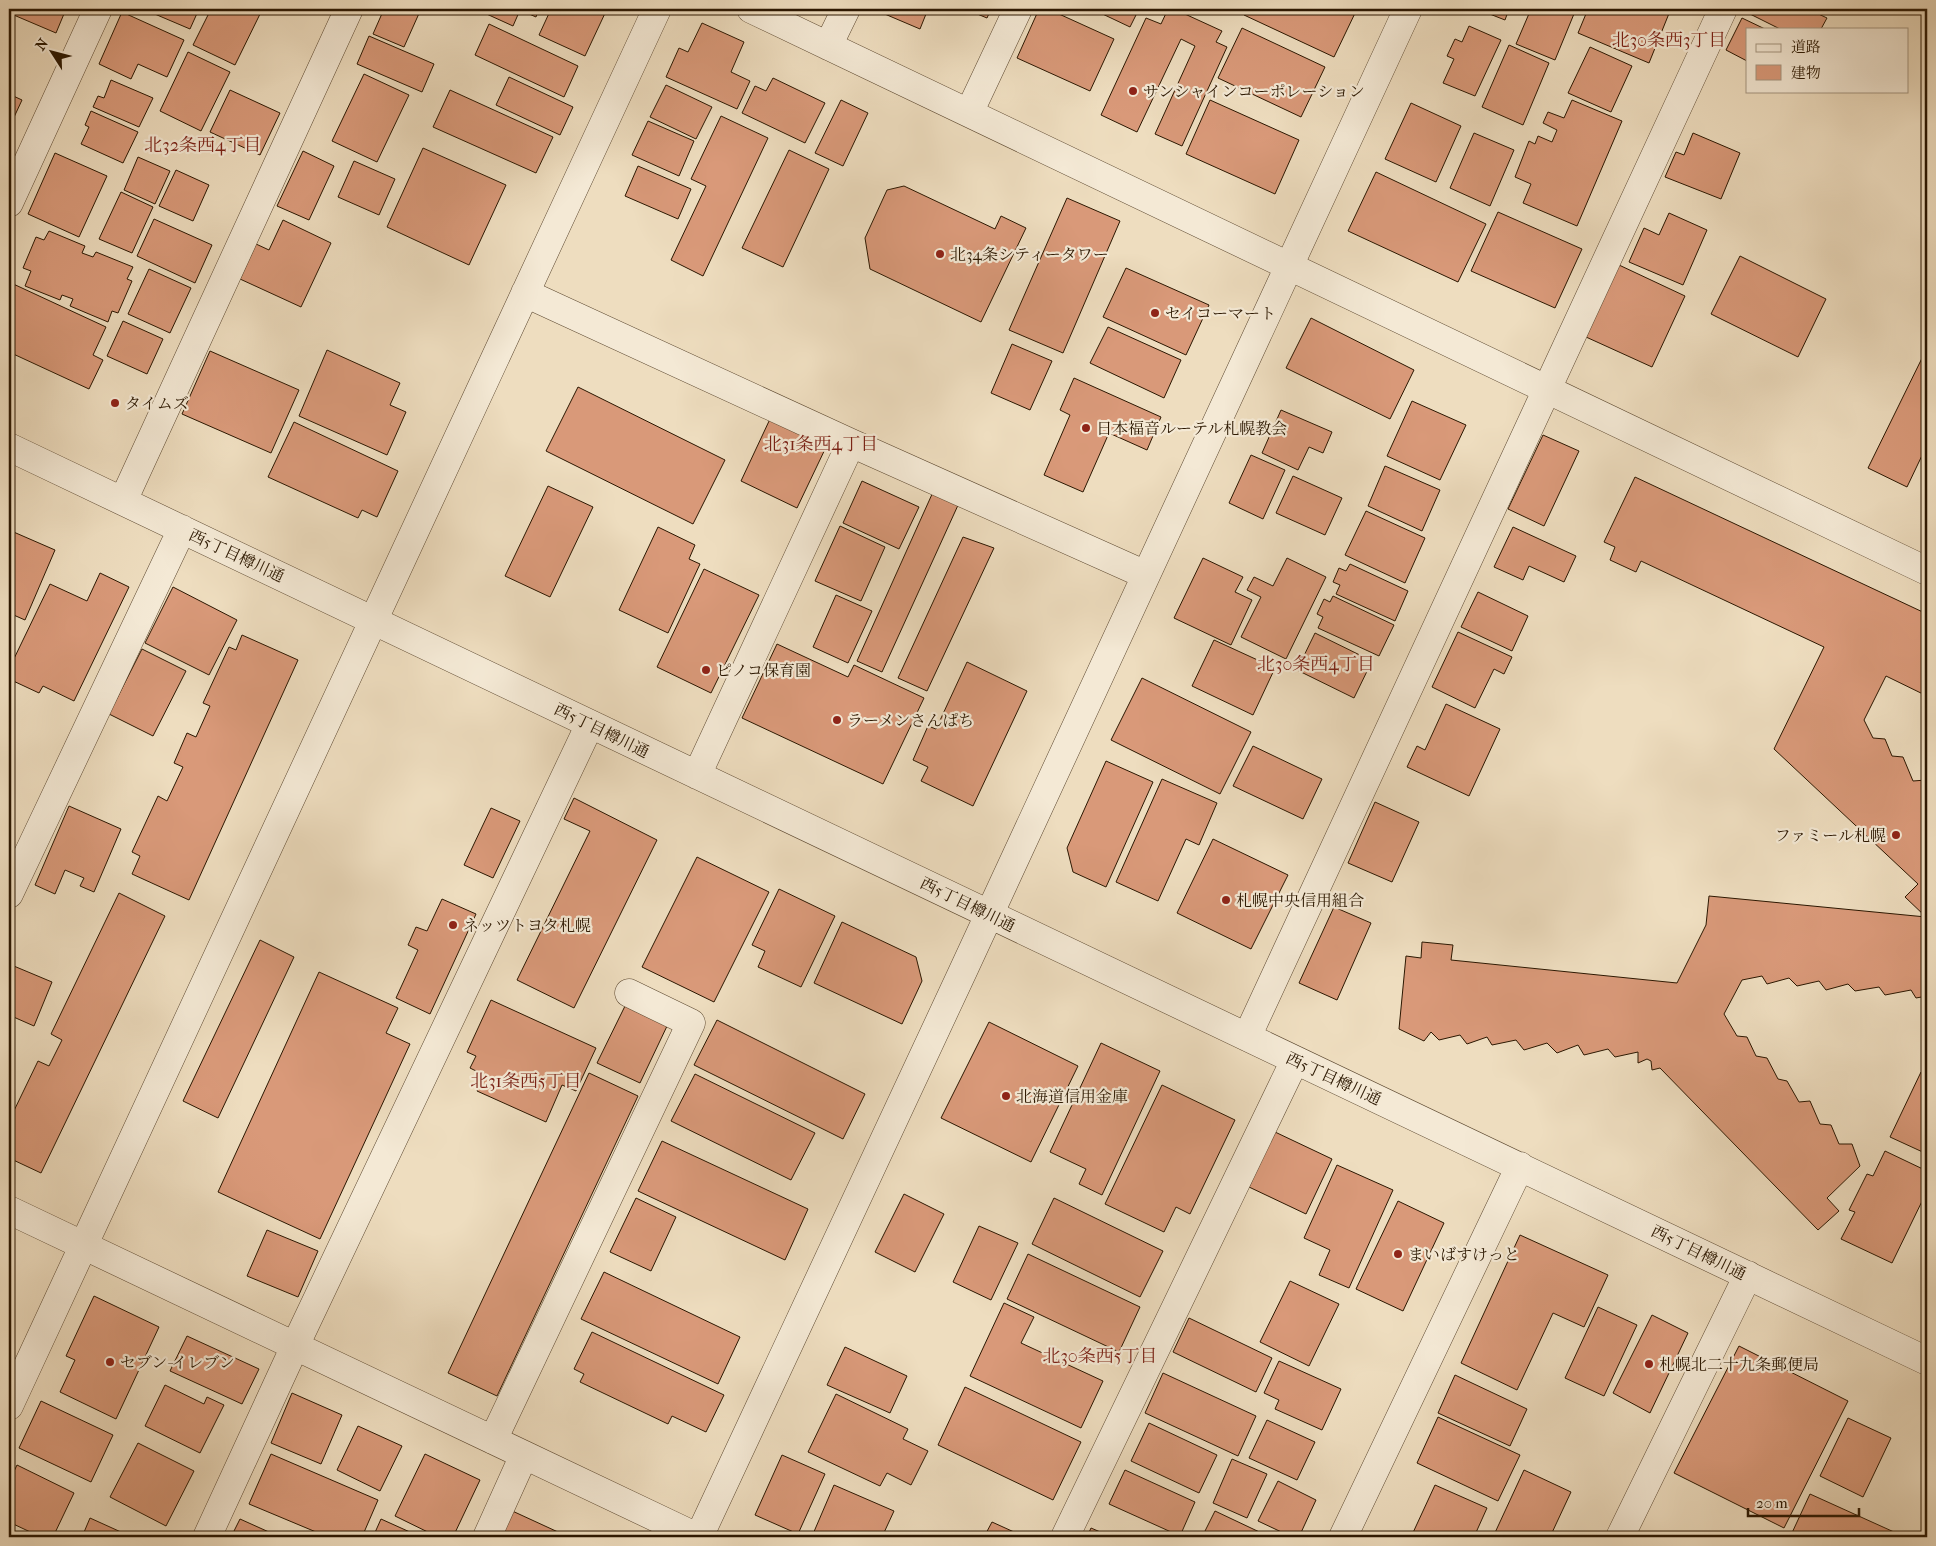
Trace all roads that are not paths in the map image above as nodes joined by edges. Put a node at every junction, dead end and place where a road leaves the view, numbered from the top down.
1 (98, 9) edge
2 (349, 9) edge
3 (657, 9) edge
4 (751, 9) edge
5 (846, 9) edge
6 (1018, 9) edge
7 (1408, 9) edge
8 (1724, 9) edge
9 (828, 46) junction
10 (969, 113) junction
11 (9, 203) edge
12 (1290, 266) junction
13 (525, 293) junction
14 (1546, 390) junction
15 (851, 443) junction
16 (9, 446) edge
17 (123, 501) junction
18 (182, 529) junction
19 (1927, 570) edge
20 (1146, 574) junction
21 (374, 620) junction
22 (590, 724) junction
23 (697, 775) junction
24 (9, 894) edge
25 (989, 914) junction
26 (630, 993) dead end
27 (1247, 1037) junction
28 (1295, 1060) junction
29 (1520, 1166) junction
30 (9, 1210) edge
31 (84, 1246) junction
32 (1748, 1276) junction
33 (295, 1346) junction
34 (1927, 1361) edge
35 (9, 1406) edge
36 (493, 1440) junction
37 (524, 1455) junction
38 (207, 1537) edge
39 (487, 1537) edge
40 (698, 1537) edge
41 (1065, 1537) edge
42 (1343, 1537) edge
43 (1620, 1537) edge

1 - 11 street
2 - 17 street
3 - 13 street
4 - 9 street
5 - 9 street
6 - 10 street
7 - 12 street
8 - 14 street
9 - 10 street
10 - 12 street
12 - 14 street
12 - 20 street
13 - 15 street
13 - 21 street
14 - 19 street
14 - 27 street
15 - 20 street
15 - 23 street
16 - 17 street, 西5丁目樽川通
17 - 18 street, 西5丁目樽川通
18 - 21 street, 西5丁目樽川通
18 - 24 street
20 - 25 street
21 - 22 street, 西5丁目樽川通
21 - 31 street
22 - 23 street, 西5丁目樽川通
22 - 33 street
23 - 25 street, 西5丁目樽川通
25 - 27 street, 西5丁目樽川通
25 - 40 street
26 - 36 street
27 - 28 street, 西5丁目樽川通
28 - 29 street, 西5丁目樽川通
28 - 41 street
29 - 32 street, 西5丁目樽川通
29 - 42 street
30 - 31 street
31 - 33 street
31 - 35 street
32 - 34 street, 西5丁目樽川通
32 - 43 street
33 - 36 street
33 - 38 street
36 - 37 street
37 - 39 street
37 - 40 street

